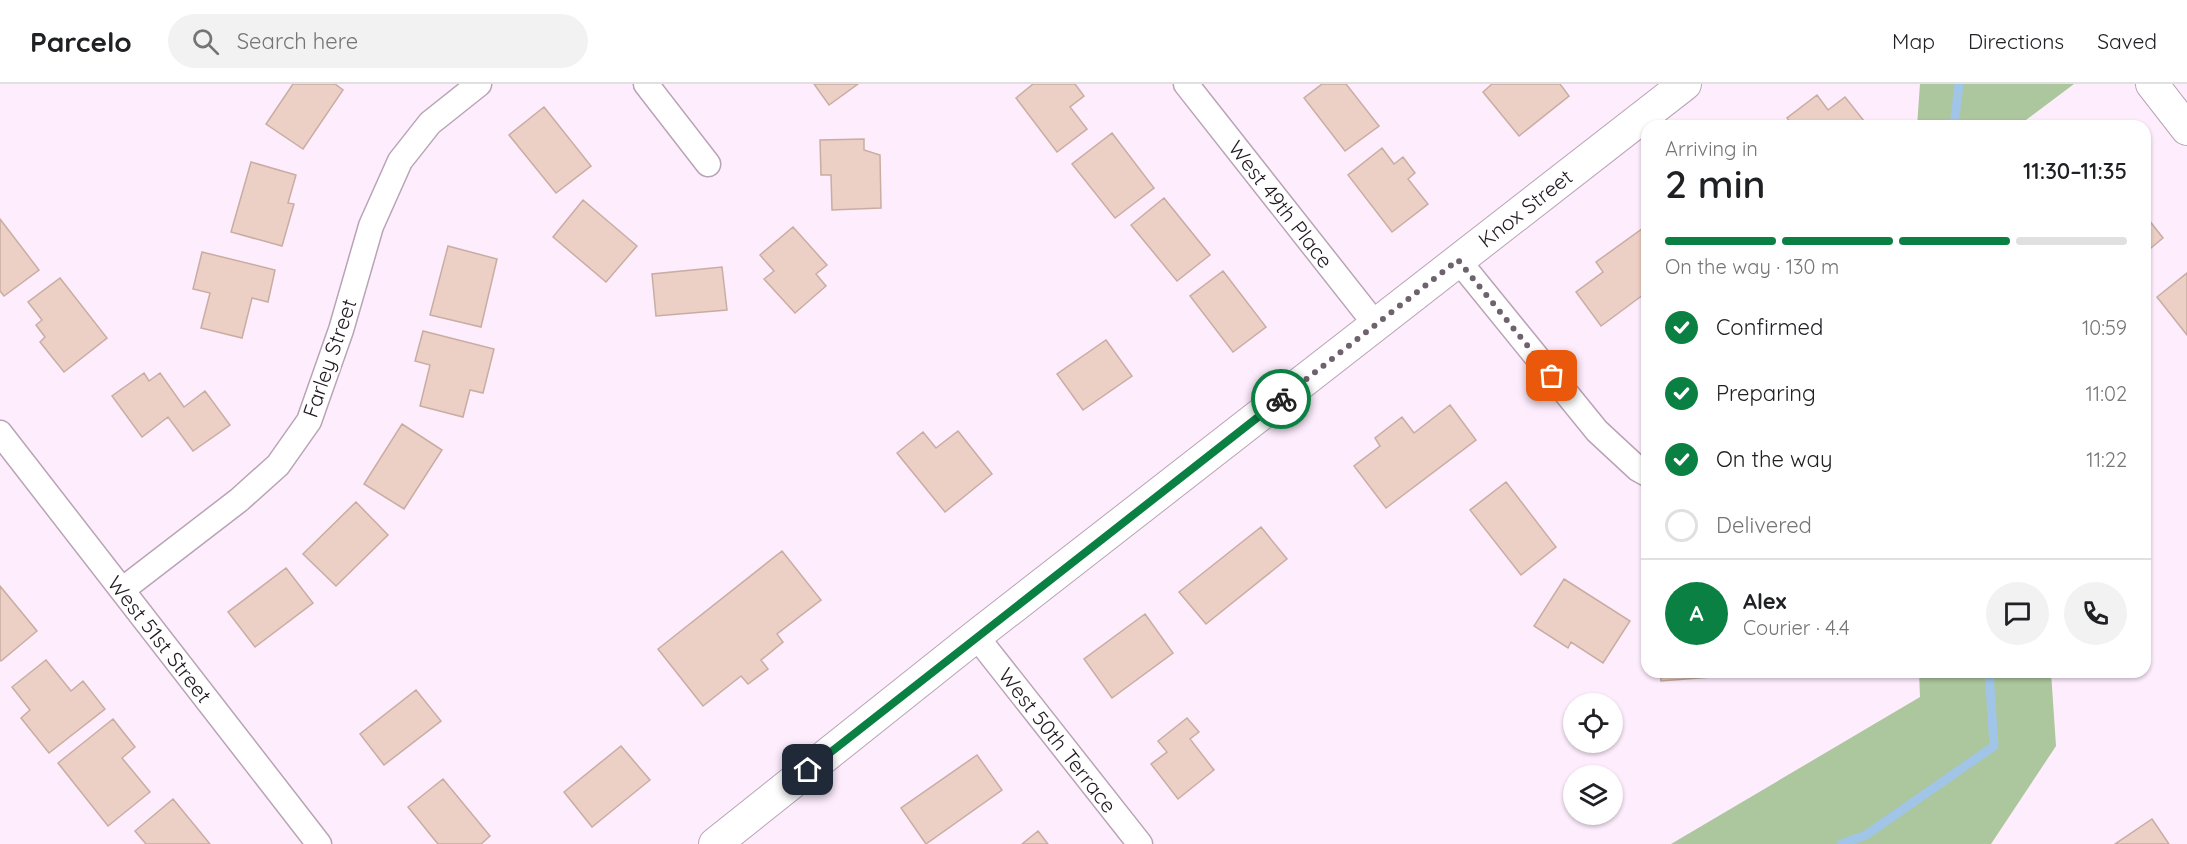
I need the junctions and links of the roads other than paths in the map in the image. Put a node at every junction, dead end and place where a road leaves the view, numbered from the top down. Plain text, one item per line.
1 (478, 84) edge
2 (646, 84) edge
3 (1186, 84) edge
4 (2152, 84) edge
5 (1677, 86) edge
6 (2187, 129) edge
7 (708, 164) dead end
8 (1458, 260) junction
9 (1376, 325) junction
10 (0, 434) edge
11 (1641, 471) edge
12 (122, 590) junction
13 (976, 636) junction
14 (319, 844) edge
15 (715, 844) edge
16 (1140, 844) edge

1 - 12 street, Farley Street
2 - 7 street
3 - 9 street, West 49th Place
4 - 6 street
5 - 8 street, Knox Street
8 - 9 street, Knox Street
8 - 11 street
9 - 13 street, Knox Street
10 - 12 street, West 51st Street
12 - 14 street, West 51st Street
13 - 15 street, Knox Street
13 - 16 street, West 50th Terrace

